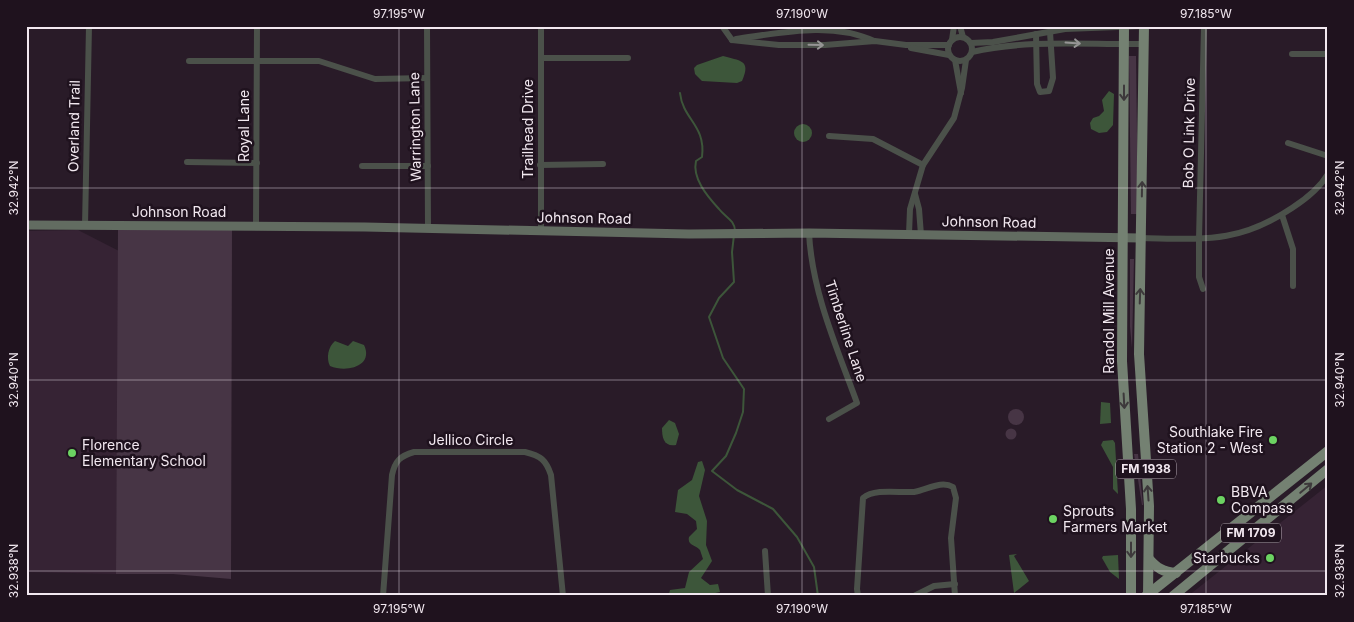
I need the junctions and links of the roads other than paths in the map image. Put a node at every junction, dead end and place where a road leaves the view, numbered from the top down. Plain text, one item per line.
1 (88, 26) edge
2 (257, 26) edge
3 (427, 26) edge
4 (541, 26) edge
5 (722, 26) edge
6 (954, 26) edge
7 (960, 26) edge
8 (1144, 26) edge
9 (1204, 26) edge
10 (1124, 27) edge
11 (779, 29) edge
12 (1050, 32) junction
13 (1036, 34) junction
14 (963, 37) junction
15 (732, 40) junction
16 (875, 41) junction
17 (950, 42) junction
18 (971, 43) junction
19 (1051, 43) junction
20 (779, 44) junction
21 (1036, 44) junction
22 (1124, 44) junction
23 (1144, 44) junction
24 (906, 45) junction
25 (972, 52) junction
26 (1292, 54) dead end
27 (1328, 54) edge
28 (541, 58) junction
29 (628, 58) dead end
30 (952, 58) junction
31 (256, 60) junction
32 (966, 60) junction
33 (189, 61) dead end
34 (427, 78) junction
35 (961, 93) junction
36 (829, 136) dead end
37 (1288, 143) dead end
38 (1328, 156) edge
39 (187, 162) dead end
40 (256, 163) junction
41 (603, 164) dead end
42 (923, 165) junction
43 (362, 166) dead end
44 (428, 166) junction
45 (540, 166) junction
46 (1328, 174) edge
47 (915, 194) junction
48 (1282, 215) junction
49 (26, 225) edge
50 (85, 226) junction
51 (256, 226) junction
52 (428, 228) junction
53 (541, 231) junction
54 (809, 233) junction
55 (909, 234) junction
56 (921, 234) junction
57 (1123, 238) junction
58 (1141, 238) junction
59 (1199, 239) junction
60 (1293, 286) dead end
61 (1203, 289) dead end
62 (829, 419) dead end
63 (1328, 451) edge
64 (1318, 458) junction
65 (1328, 468) edge
66 (766, 551) dead end
67 (1149, 559) junction
68 (1176, 572) junction
69 (955, 584) junction
70 (1147, 595) edge
71 (383, 596) edge
72 (563, 596) edge
73 (768, 596) edge
74 (858, 596) edge
75 (914, 596) edge
76 (956, 596) edge
77 (1131, 596) edge
78 (1173, 596) edge

1 - 50 street, Overland Trail
2 - 31 street, Royal Lane
3 - 34 street, Warrington Lane
4 - 28 street, Trailhead Drive
5 - 15 street
6 - 17 street
7 - 14 street
8 - 10 street
8 - 23 main road, FM 1938
9 - 59 street, Bob O Link Drive
10 - 12 street
10 - 22 main road, Randol Mill Avenue / FM 1938
11 - 15 street
11 - 16 street
11 - 20 street
12 - 13 street
12 - 19 street
13 - 18 street
13 - 21 street
14 - 17 street
14 - 18 street
15 - 20 street
20 -> 16 street
16 - 24 street
17 - 24 street
17 - 30 street
18 - 25 street
19 - 21 street
19 - 21 street
19 -> 22 street
21 - 25 street
22 - 23 street
22 -> 57 main road, Randol Mill Avenue / FM 1938
58 -> 23 main road, FM 1938
24 - 30 street
25 - 32 street
26 - 27 street
28 - 29 street
28 - 45 street, Trailhead Drive
30 - 32 street
30 - 35 street
31 - 33 street
31 - 34 street
31 - 40 street, Royal Lane
32 - 35 street
34 - 44 street, Warrington Lane
35 - 42 street
36 - 42 street
37 - 38 street
39 - 40 street
40 - 51 street, Royal Lane
41 - 45 street
42 - 47 street
43 - 44 street
44 - 52 street, Warrington Lane
45 - 53 street, Trailhead Drive
46 - 48 street
47 - 55 street
47 - 56 street
48 - 59 street
48 - 60 street
49 - 50 street, Johnson Road
50 - 51 street, Johnson Road
51 - 52 street, Johnson Road
52 - 53 street, Johnson Road
53 - 54 street, Johnson Road
54 - 55 street, Johnson Road
54 - 62 street, Timberline Lane
55 - 56 street, Johnson Road
56 - 57 street, Johnson Road
57 - 58 street, Johnson Road
57 -> 77 main road, Randol Mill Avenue / FM 1938
58 - 59 street
67 -> 58 main road, FM 1938
59 - 61 street, Bob O Link Drive
63 - 64 main road, FM 1709
64 - 65 main road
64 - 68 main road, FM 1709
78 -> 65 main road, FM 1709
66 - 73 street
67 - 68 main road
67 - 70 main road, FM 1938
68 - 70 main road, FM 1709
69 - 74 street
69 - 75 street
69 - 76 street
71 - 72 street, Jellico Circle

